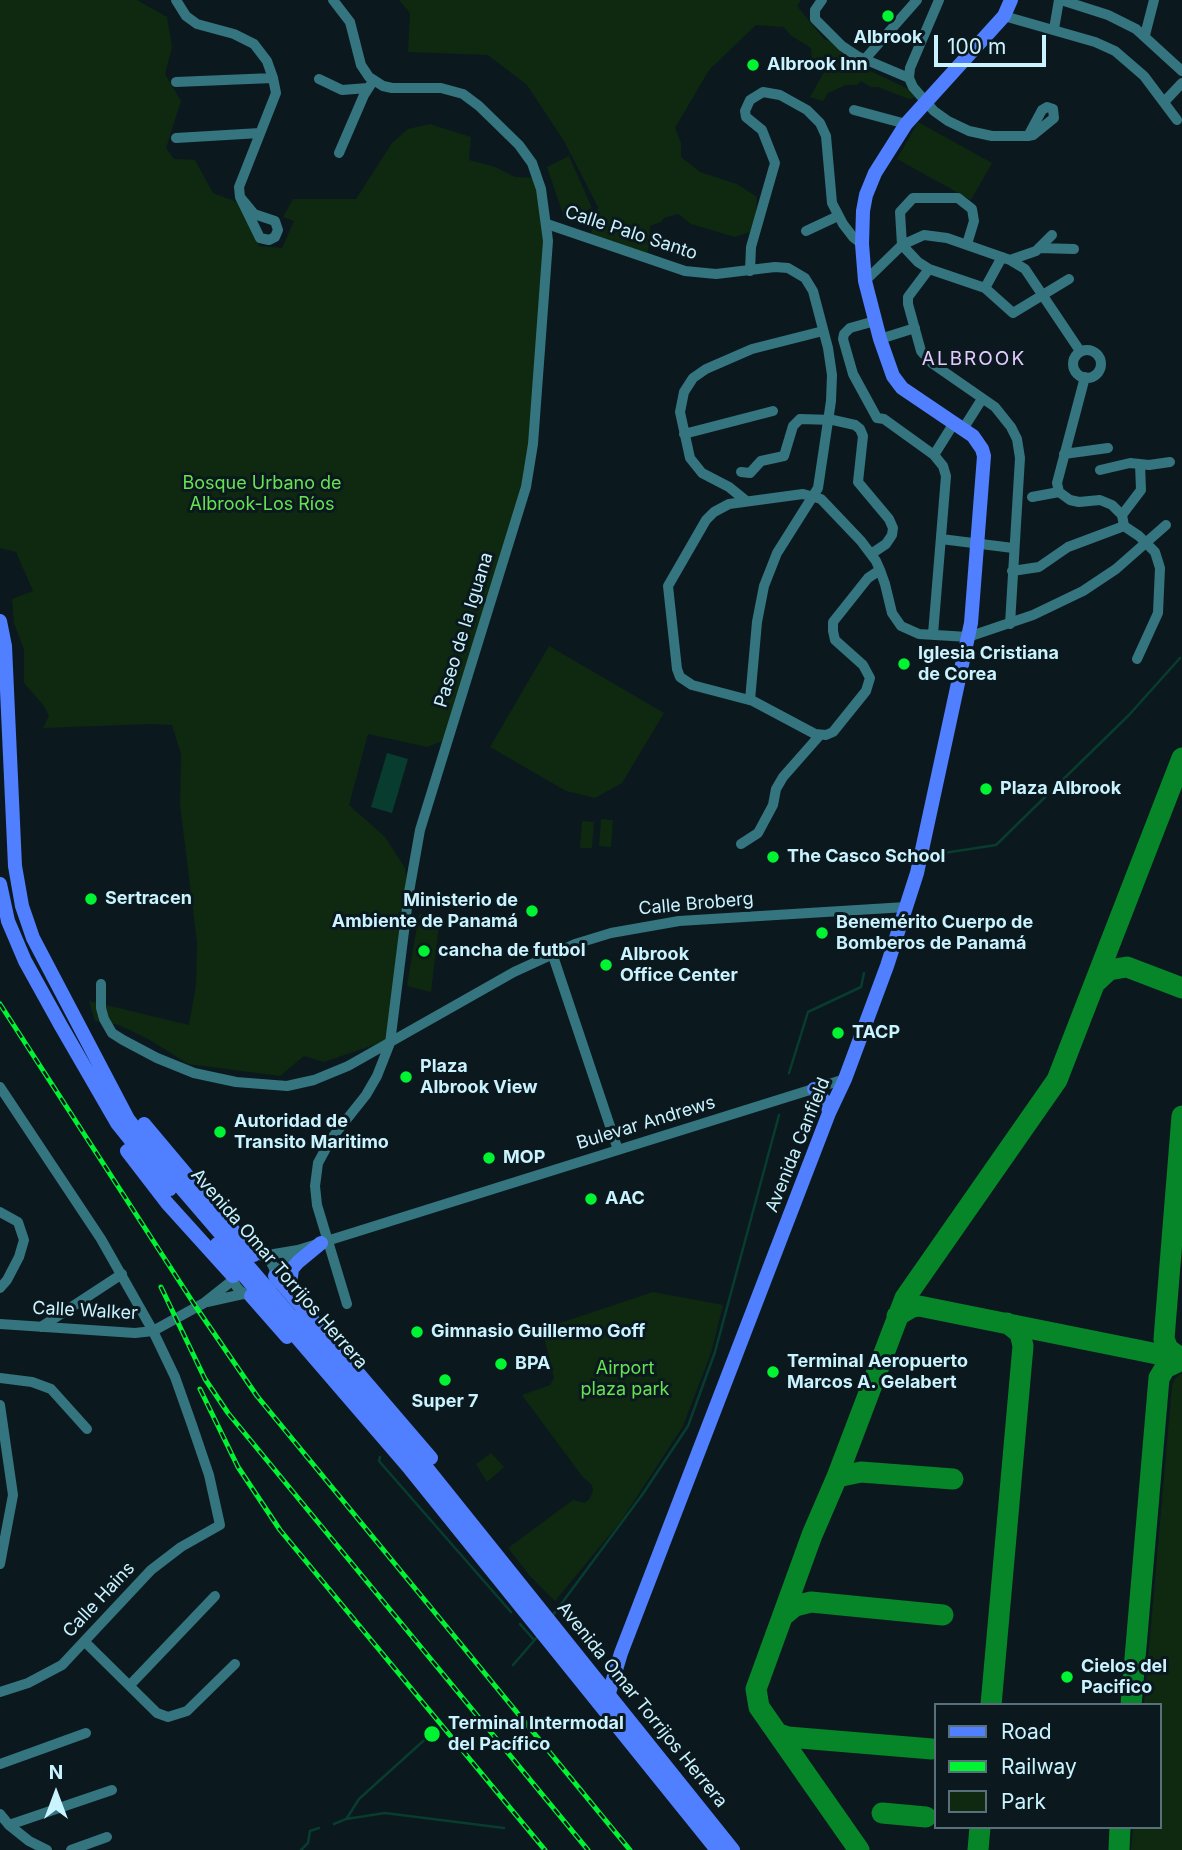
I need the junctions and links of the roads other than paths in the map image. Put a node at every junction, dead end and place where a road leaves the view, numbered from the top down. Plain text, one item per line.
1 (176, 0) edge
2 (333, 0) edge
3 (822, 0) edge
4 (917, 0) edge
5 (939, 0) edge
6 (1012, 0) edge
7 (1060, 0) edge
8 (1154, 0) edge
9 (1004, 16) junction
10 (1054, 29) junction
11 (1145, 35) junction
12 (865, 59) junction
13 (1182, 71) edge
14 (273, 78) junction
15 (909, 78) junction
16 (319, 79) dead end
17 (176, 82) dead end
18 (1182, 83) edge
19 (370, 84) junction
20 (925, 101) junction
21 (1165, 101) junction
22 (854, 110) dead end
23 (1177, 120) dead end
24 (906, 124) junction
25 (260, 133) junction
26 (1028, 136) dead end
27 (176, 138) dead end
28 (340, 153) dead end
29 (240, 197) dead end
30 (838, 216) junction
31 (547, 224) junction
32 (806, 231) dead end
33 (1052, 235) dead end
34 (862, 243) junction
35 (967, 244) junction
36 (902, 246) junction
37 (1039, 248) junction
38 (1074, 249) dead end
39 (1006, 258) junction
40 (929, 269) junction
41 (750, 271) junction
42 (1031, 276) junction
43 (1069, 279) dead end
44 (865, 281) junction
45 (985, 288) junction
46 (1044, 296) junction
47 (875, 321) junction
48 (915, 328) junction
49 (823, 331) junction
50 (880, 339) junction
51 (1080, 351) junction
52 (1085, 377) junction
53 (982, 399) junction
54 (773, 411) dead end
55 (877, 418) junction
56 (828, 420) junction
57 (958, 426) junction
58 (860, 429) junction
59 (684, 434) junction
60 (1108, 448) dead end
61 (1064, 454) junction
62 (934, 455) junction
63 (1170, 462) dead end
64 (1140, 464) junction
65 (1100, 470) dead end
66 (741, 472) dead end
67 (1059, 492) junction
68 (815, 496) junction
69 (1032, 497) dead end
70 (744, 500) junction
71 (1123, 520) junction
72 (1166, 525) dead end
73 (941, 539) junction
74 (1147, 542) junction
75 (978, 544) junction
76 (1013, 548) junction
77 (871, 554) junction
78 (880, 570) junction
79 (1012, 571) junction
80 (0, 621) edge
81 (1010, 624) junction
82 (933, 634) junction
83 (968, 637) junction
84 (1137, 659) dead end
85 (750, 700) junction
86 (820, 735) junction
87 (741, 844) dead end
88 (0, 884) edge
89 (906, 908) junction
90 (552, 953) junction
91 (101, 984) dead end
92 (390, 1043) junction
93 (845, 1079) junction
94 (0, 1087) edge
95 (814, 1089) junction
96 (829, 1113) junction
97 (618, 1150) junction
98 (0, 1212) edge
99 (220, 1239) junction
100 (325, 1242) junction
101 (298, 1250) junction
102 (258, 1255) junction
103 (122, 1274) junction
104 (274, 1275) junction
105 (233, 1278) junction
106 (0, 1288) edge
107 (247, 1295) junction
108 (204, 1303) junction
109 (347, 1304) dead end
110 (291, 1315) junction
111 (0, 1324) edge
112 (41, 1327) junction
113 (153, 1331) junction
114 (0, 1336) edge
115 (0, 1378) edge
116 (0, 1405) edge
117 (87, 1429) dead end
118 (0, 1564) edge
119 (215, 1595) dead end
120 (533, 1610) junction
121 (85, 1642) junction
122 (563, 1646) junction
123 (621, 1653) junction
124 (584, 1663) junction
125 (234, 1664) dead end
126 (130, 1685) junction
127 (0, 1692) edge
128 (608, 1693) junction
129 (86, 1733) dead end
130 (0, 1764) edge
131 (111, 1790) dead end
132 (0, 1814) edge
133 (9, 1825) junction
134 (107, 1837) dead end
135 (47, 1850) edge
136 (71, 1850) edge
137 (717, 1850) edge
138 (733, 1850) edge

1 - 14 street
2 - 19 street
3 - 12 street
4 - 12 street
5 - 15 street
6 - 9 main road, Avenida Canfield
7 - 10 street
7 - 11 street
8 - 11 street
9 - 10 street
9 - 20 main road, Avenida Canfield
10 - 21 street
11 - 13 street
12 - 15 street
14 - 17 street
14 - 25 street
15 - 20 street
16 - 19 street, Paseo de la Iguana
18 - 21 street
19 - 28 street
19 - 31 street, Paseo de la Iguana
20 - 24 main road, Avenida Canfield
20 - 26 street
21 - 23 street
22 - 24 street
24 - 34 main road, Avenida Canfield
25 - 27 street
25 - 29 street
30 - 32 street
30 - 34 street
30 - 41 street
31 - 41 street, Calle Palo Santo
31 - 92 street, Paseo de la Iguana
33 - 37 street
34 - 44 main road, Avenida Canfield
35 - 36 street
35 - 36 street
35 - 39 street
36 - 40 street
36 - 44 street
37 - 38 street
37 - 39 street
37 - 42 street
39 - 42 street
39 - 45 street
40 - 45 street
40 - 48 street
41 - 49 street, Calle Palo Santo
42 - 46 street
43 - 46 street
44 - 47 main road, Avenida Canfield
45 - 46 street
46 - 51 street
47 - 50 main road, Avenida Canfield
47 - 55 street
48 - 50 street
48 - 53 street
49 - 56 street, Calle Palo Santo
49 - 59 street
50 - 57 main road, Avenida Canfield
51 - 52 street
51 - 52 street
52 - 61 street
53 - 57 street
53 - 76 street
54 - 59 street
55 - 58 street
55 - 62 street
56 - 58 street
56 - 66 street
56 - 68 street, Calle Palo Santo
57 - 62 street
57 - 75 main road, Avenida Canfield
58 - 77 street
59 - 70 street
60 - 61 street
61 - 67 street
62 - 73 street
63 - 64 street
64 - 65 street
64 - 71 street
67 - 69 street
67 - 71 street
68 - 70 street
68 - 77 street
68 - 85 street, Calle Palo Santo
70 - 85 street
71 - 74 street
71 - 79 street
72 - 74 street
73 - 75 street
73 - 82 street
74 - 81 street
74 - 84 street
75 - 76 street
75 - 83 main road, Avenida Canfield
76 - 79 street
77 - 78 street
78 - 82 street
78 - 86 street
79 - 81 street
80 - 99 main road, Avenida Omar Torrijos Herrera
81 - 83 street
82 - 83 street
83 - 89 main road, Avenida Canfield
85 - 86 street
86 - 87 street
88 - 99 main road, Avenida Omar Torrijos Herrera
89 - 90 street, Calle Broberg
89 - 93 main road, Avenida Canfield
90 - 92 street, Calle Broberg
90 - 97 street
91 - 92 street, Calle Broberg
92 - 100 street, Paseo de la Iguana
93 - 95 street, Bulevar Andrews
93 - 96 main road, Avenida Canfield
94 - 103 street
95 - 96 main road
95 - 97 street, Bulevar Andrews
96 - 123 main road, Avenida Canfield
97 - 100 street, Bulevar Andrews
98 - 106 street
99 - 102 main road
99 - 105 main road
99 - 110 main road, Avenida Omar Torrijos Herrera, bridge
100 - 101 street, Bulevar Andrews
100 - 109 street, Paseo de la Iguana
100 - 110 main road
101 - 102 street, Bulevar Andrews
101 - 104 street, Bulevar Andrews
102 - 104 street
102 - 105 street
103 - 112 street
103 - 113 street
104 - 107 street
104 - 110 main road
105 - 107 street
105 - 108 street, Calle Walker
107 - 108 street, Calle Walker
107 - 110 main road
108 - 113 street, Calle Walker
110 - 120 main road, Avenida Omar Torrijos Herrera
110 - 120 main road, Avenida Omar Torrijos Herrera
111 - 112 street, Calle Walker
111 - 114 street
112 - 113 street, Calle Walker
113 - 121 street, Calle Hains
115 - 117 street
116 - 118 street
119 - 126 street
120 - 122 main road, Avenida Omar Torrijos Herrera
121 - 126 street
121 - 127 street, Calle Hains
122 - 124 main road, Avenida Omar Torrijos Herrera
122 - 137 main road, Avenida Omar Torrijos Herrera
123 - 124 main road
123 - 128 main road, Avenida Canfield
124 - 128 main road, Avenida Omar Torrijos Herrera
125 - 126 street
128 - 138 main road, Avenida Omar Torrijos Herrera
129 - 130 street
131 - 133 street
132 - 133 street
133 - 135 street
134 - 136 street

